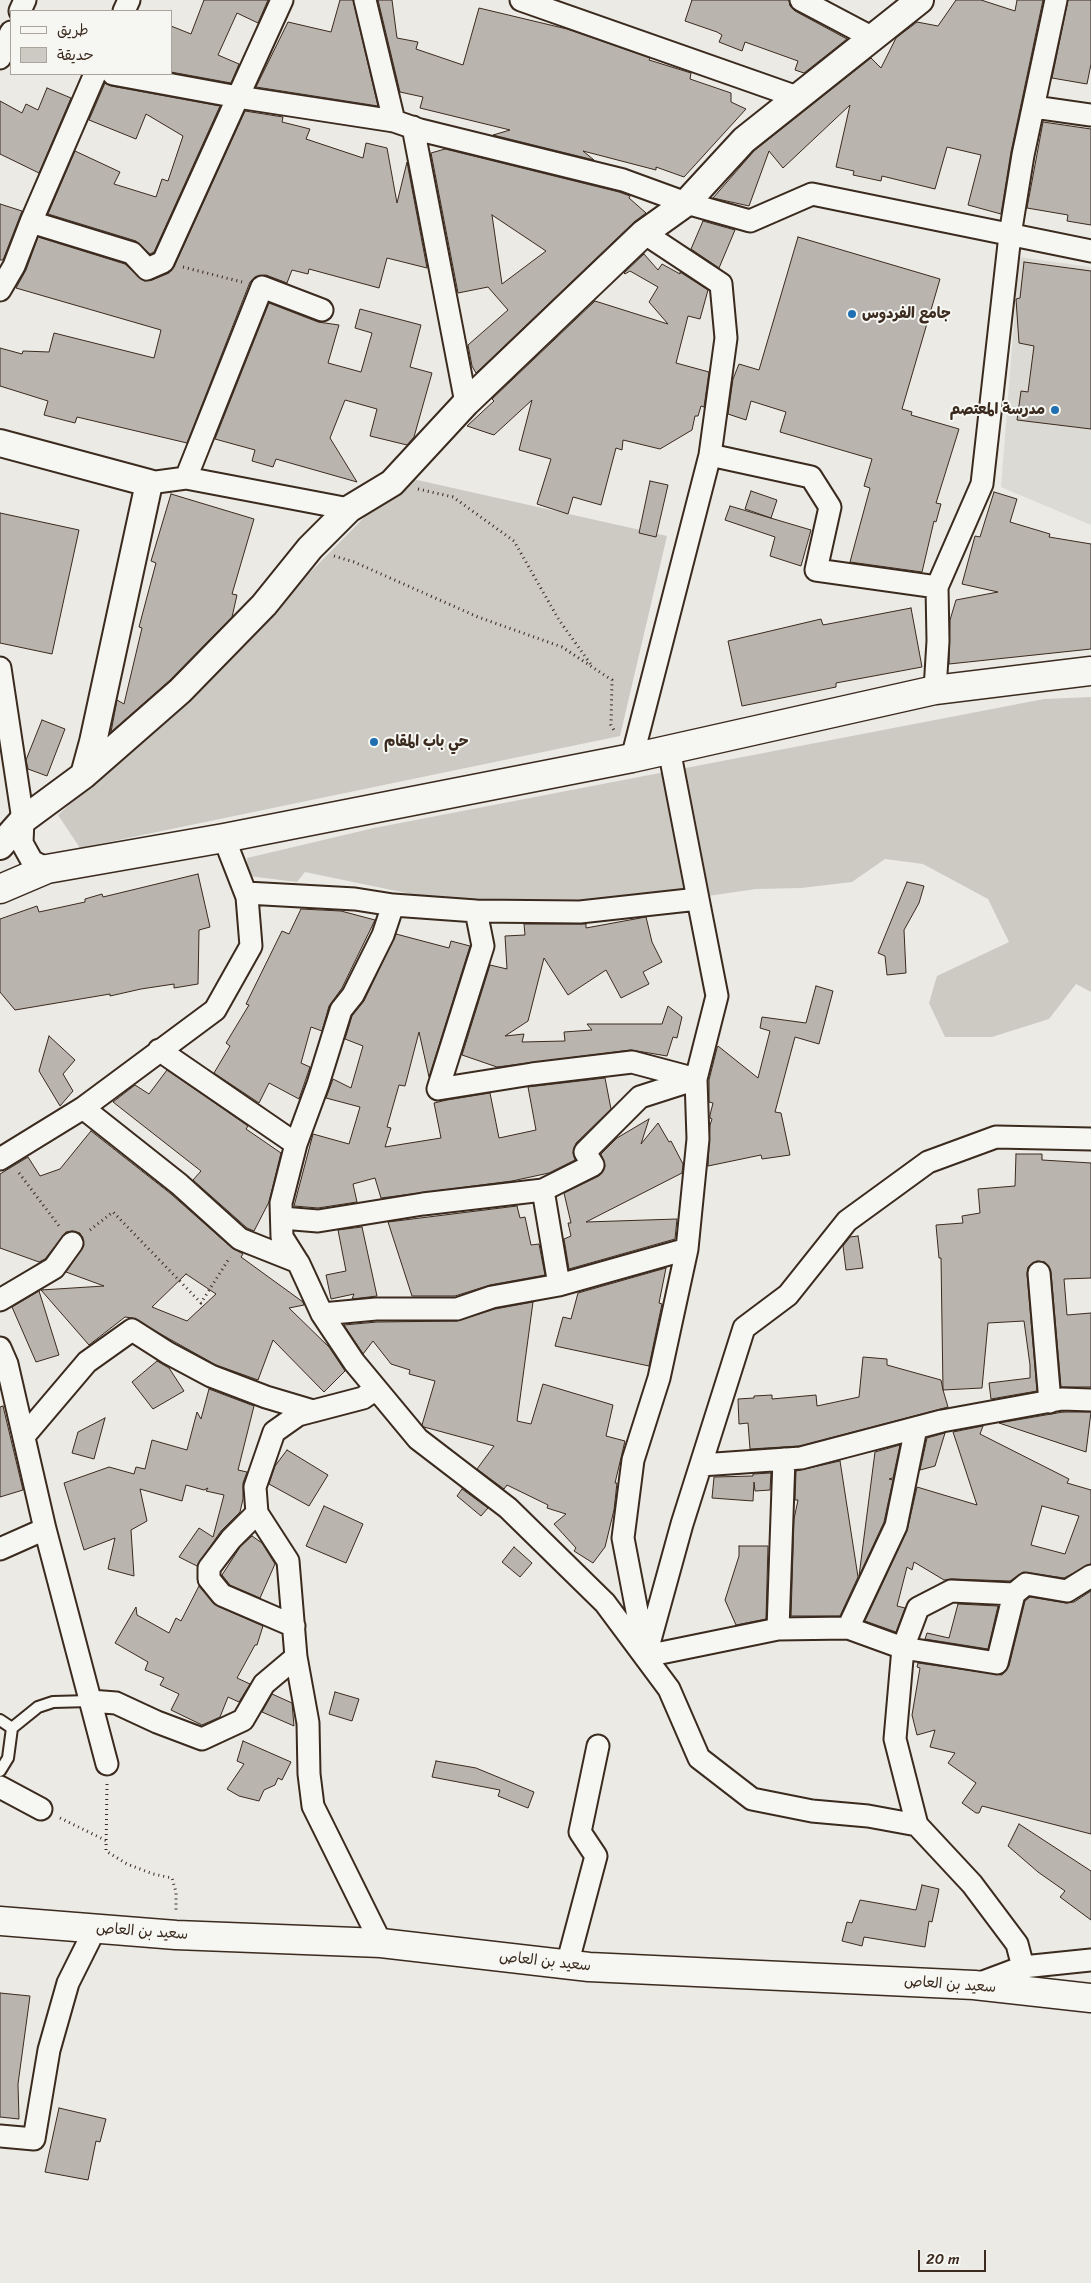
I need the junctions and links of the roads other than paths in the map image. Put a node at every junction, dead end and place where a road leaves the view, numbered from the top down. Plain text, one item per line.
1 (282, 0) edge
2 (365, 0) edge
3 (521, 0) edge
4 (802, 0) edge
5 (920, 0) edge
6 (1056, 0) edge
7 (10, 35) edge
8 (874, 38) junction
9 (3, 55) edge
10 (95, 75) edge
11 (118, 75) edge
12 (238, 97) junction
13 (797, 97) junction
14 (1034, 107) junction
15 (1091, 115) edge
16 (404, 124) junction
17 (686, 203) junction
18 (31, 222) junction
19 (644, 233) junction
20 (1010, 235) junction
21 (1091, 251) edge
22 (0, 290) edge
23 (322, 310) dead end
24 (466, 403) junction
25 (0, 443) edge
26 (710, 455) junction
27 (186, 478) junction
28 (148, 483) junction
29 (349, 509) junction
30 (937, 587) junction
31 (0, 668) edge
32 (1091, 671) edge
33 (935, 690) junction
34 (669, 749) junction
35 (632, 758) junction
36 (84, 775) junction
37 (23, 820) junction
38 (224, 838) junction
39 (0, 846) edge
40 (47, 869) junction
41 (0, 889) edge
42 (246, 893) junction
43 (698, 899) junction
44 (393, 906) junction
45 (476, 912) junction
46 (159, 1050) junction
47 (696, 1079) junction
48 (82, 1108) junction
49 (1091, 1139) edge
50 (296, 1144) junction
51 (3, 1157) edge
52 (544, 1190) junction
53 (282, 1218) junction
54 (72, 1243) road end
55 (687, 1249) junction
56 (298, 1262) junction
57 (1039, 1273) dead end
58 (559, 1285) junction
59 (0, 1300) edge
60 (322, 1314) junction
61 (2, 1359) edge
62 (376, 1388) junction
63 (1091, 1400) edge
64 (1050, 1402) junction
65 (313, 1411) junction
66 (916, 1428) junction
67 (25, 1435) junction
68 (784, 1459) junction
69 (701, 1465) junction
70 (256, 1512) junction
71 (45, 1529) junction
72 (0, 1549) edge
73 (1091, 1576) edge
74 (1014, 1594) junction
75 (294, 1626) junction
76 (848, 1628) junction
77 (778, 1629) junction
78 (903, 1648) junction
79 (646, 1656) junction
80 (296, 1657) junction
81 (90, 1701) junction
82 (0, 1720) edge
83 (12, 1728) junction
84 (598, 1746) dead end
85 (106, 1764) road end
86 (0, 1771) edge
87 (0, 1787) edge
88 (41, 1809) road end
89 (917, 1826) junction
90 (0, 1921) edge
91 (95, 1929) junction
92 (380, 1943) junction
93 (1091, 1960) edge
94 (567, 1965) junction
95 (1023, 1967) junction
96 (974, 1985) junction
97 (1091, 1998) edge
98 (0, 2136) edge

1 - 12 street
2 - 16 street
3 - 13 street
4 - 8 street
5 - 8 street
6 - 14 street
7 - 9 street
8 - 13 street
10 - 18 street
11 - 12 street
12 - 16 street
12 - 18 street
13 - 17 street
14 - 15 street
14 - 20 street
16 - 17 street
16 - 24 street
17 - 19 street
17 - 20 street
18 - 22 street
19 - 24 street
19 - 26 street
20 - 21 street
20 - 30 street
23 - 27 street
24 - 29 street
25 - 28 street
26 - 30 street
26 - 35 street
27 - 28 street
27 - 29 street
28 - 36 street
29 - 36 street
30 - 33 street
31 - 37 street
32 - 33 main road
33 - 34 main road
34 - 35 main road
34 - 43 street
35 - 38 main road
36 - 37 street
37 - 39 street
37 - 40 street
38 - 40 main road
38 - 42 street
40 - 41 main road
42 - 44 street
42 - 46 street
43 - 45 street
43 - 47 street
44 - 45 street
44 - 50 street
45 - 47 street
46 - 48 street
46 - 50 street
47 - 52 street
47 - 55 street
48 - 51 street
48 - 56 street
49 - 69 street
50 - 53 street
52 - 53 street
52 - 58 street
53 - 56 street
54 - 59 street
55 - 58 street
55 - 79 street
56 - 60 street
57 - 64 street
58 - 60 street
60 - 62 street
61 - 67 street
62 - 65 street
62 - 79 street
63 - 64 street
64 - 66 street
65 - 67 street
65 - 70 street
66 - 68 street
66 - 76 street
67 - 71 street
68 - 69 street
68 - 77 street
69 - 79 street
70 - 75 street
70 - 75 street
71 - 72 street
71 - 81 street
73 - 74 street
74 - 78 street
74 - 78 street
75 - 80 street
76 - 77 street
76 - 78 street
77 - 79 street
78 - 89 street
79 - 89 street
80 - 81 street
80 - 92 street
81 - 83 lane
81 - 85 street
82 - 83 lane
83 - 86 lane
84 - 94 street
87 - 88 street
89 - 95 street
90 - 91 main road, سعيد بن العاص
91 - 92 main road, سعيد بن العاص
91 - 98 street
92 - 94 main road, سعيد بن العاص
93 - 95 street
94 - 96 main road, سعيد بن العاص
95 - 96 street
96 - 97 main road, سعيد بن العاص

